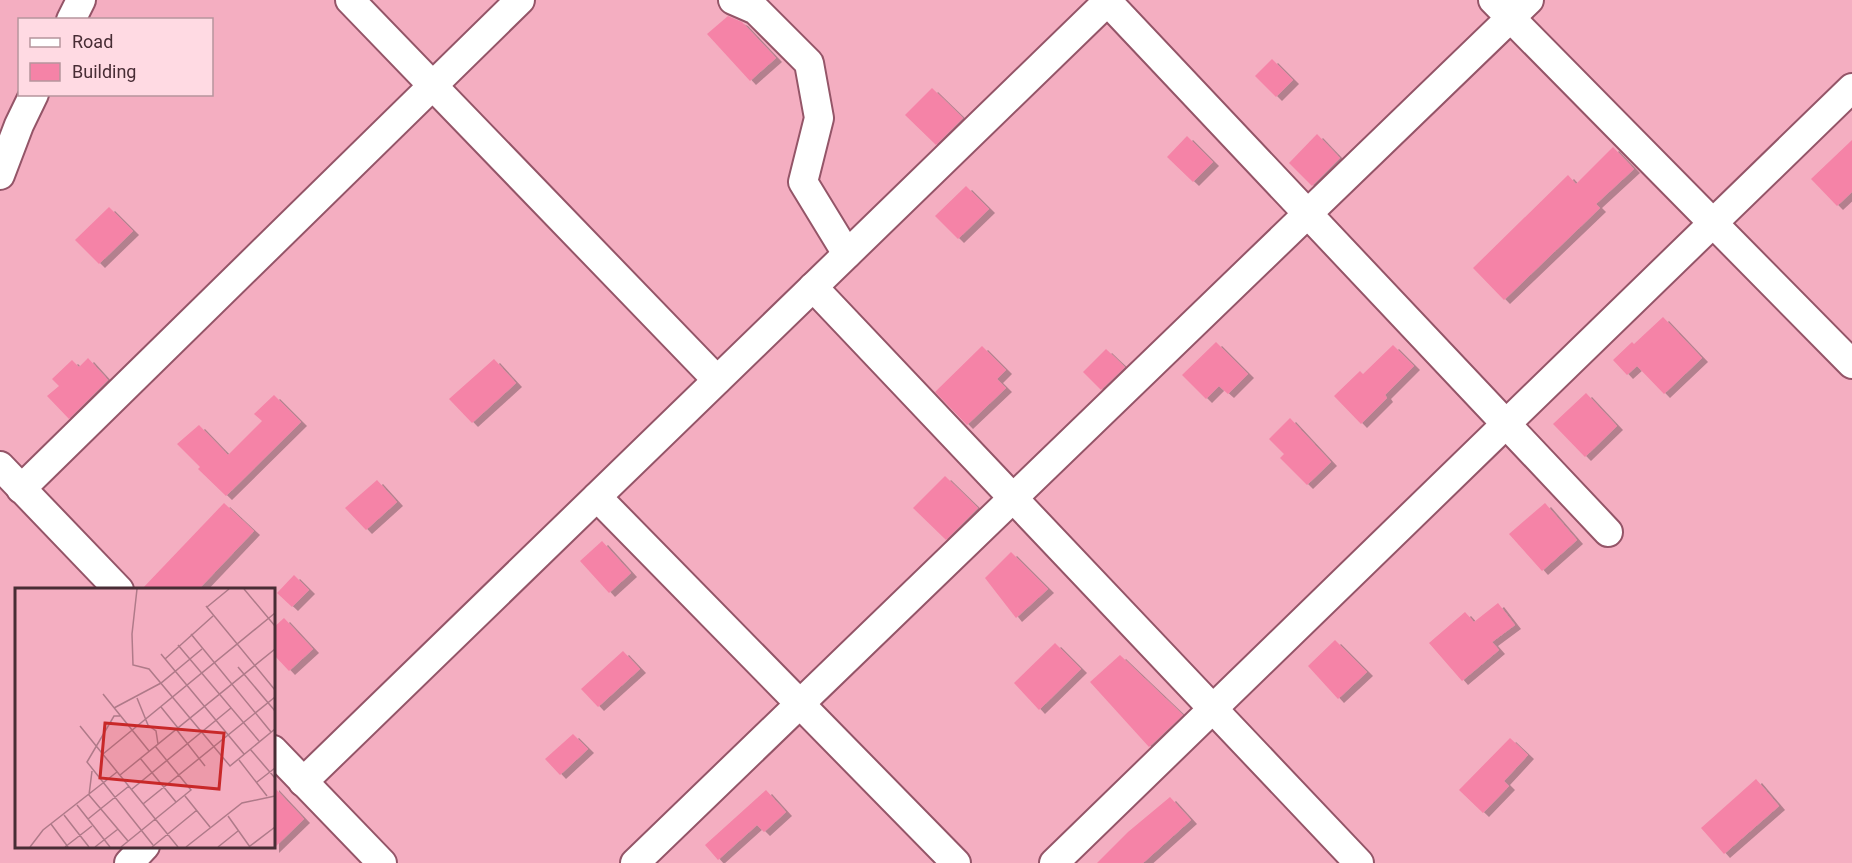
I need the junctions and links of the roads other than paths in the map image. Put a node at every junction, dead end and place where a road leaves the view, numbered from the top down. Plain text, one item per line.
1 (81, 0) edge
2 (350, 0) edge
3 (520, 0) edge
4 (733, 0) edge
5 (1108, 1) edge
6 (1511, 6) edge
7 (72, 18) edge
8 (433, 86) junction
9 (1852, 88) edge
10 (33, 96) edge
11 (0, 175) edge
12 (1307, 213) junction
13 (1713, 223) junction
14 (847, 254) junction
15 (813, 287) junction
16 (1852, 364) edge
17 (717, 380) junction
18 (1506, 424) junction
19 (0, 466) edge
20 (21, 489) junction
21 (597, 497) junction
22 (1012, 498) junction
23 (1608, 532) dead end
24 (117, 588) edge
25 (800, 704) junction
26 (1213, 709) junction
27 (274, 751) edge
28 (303, 782) junction
29 (143, 848) edge
30 (129, 863) edge
31 (382, 863) edge
32 (635, 863) edge
33 (956, 863) edge
34 (1054, 863) edge
35 (1359, 863) edge

1 - 7 street
2 - 8 street
3 - 8 street
4 - 14 street
5 - 12 street
5 - 14 street
6 - 12 street
6 - 13 street
8 - 17 street
8 - 20 street
9 - 13 street
10 - 11 street
12 - 18 street
12 - 22 street
13 - 16 street
13 - 18 street
14 - 15 street
15 - 17 street
15 - 22 street
17 - 21 street
18 - 23 street
18 - 26 street
19 - 20 street
20 - 24 street
21 - 25 street
21 - 28 street
22 - 25 street
22 - 26 street
25 - 32 street
25 - 33 street
26 - 34 street
26 - 35 street
27 - 28 street
28 - 31 street
29 - 30 street

